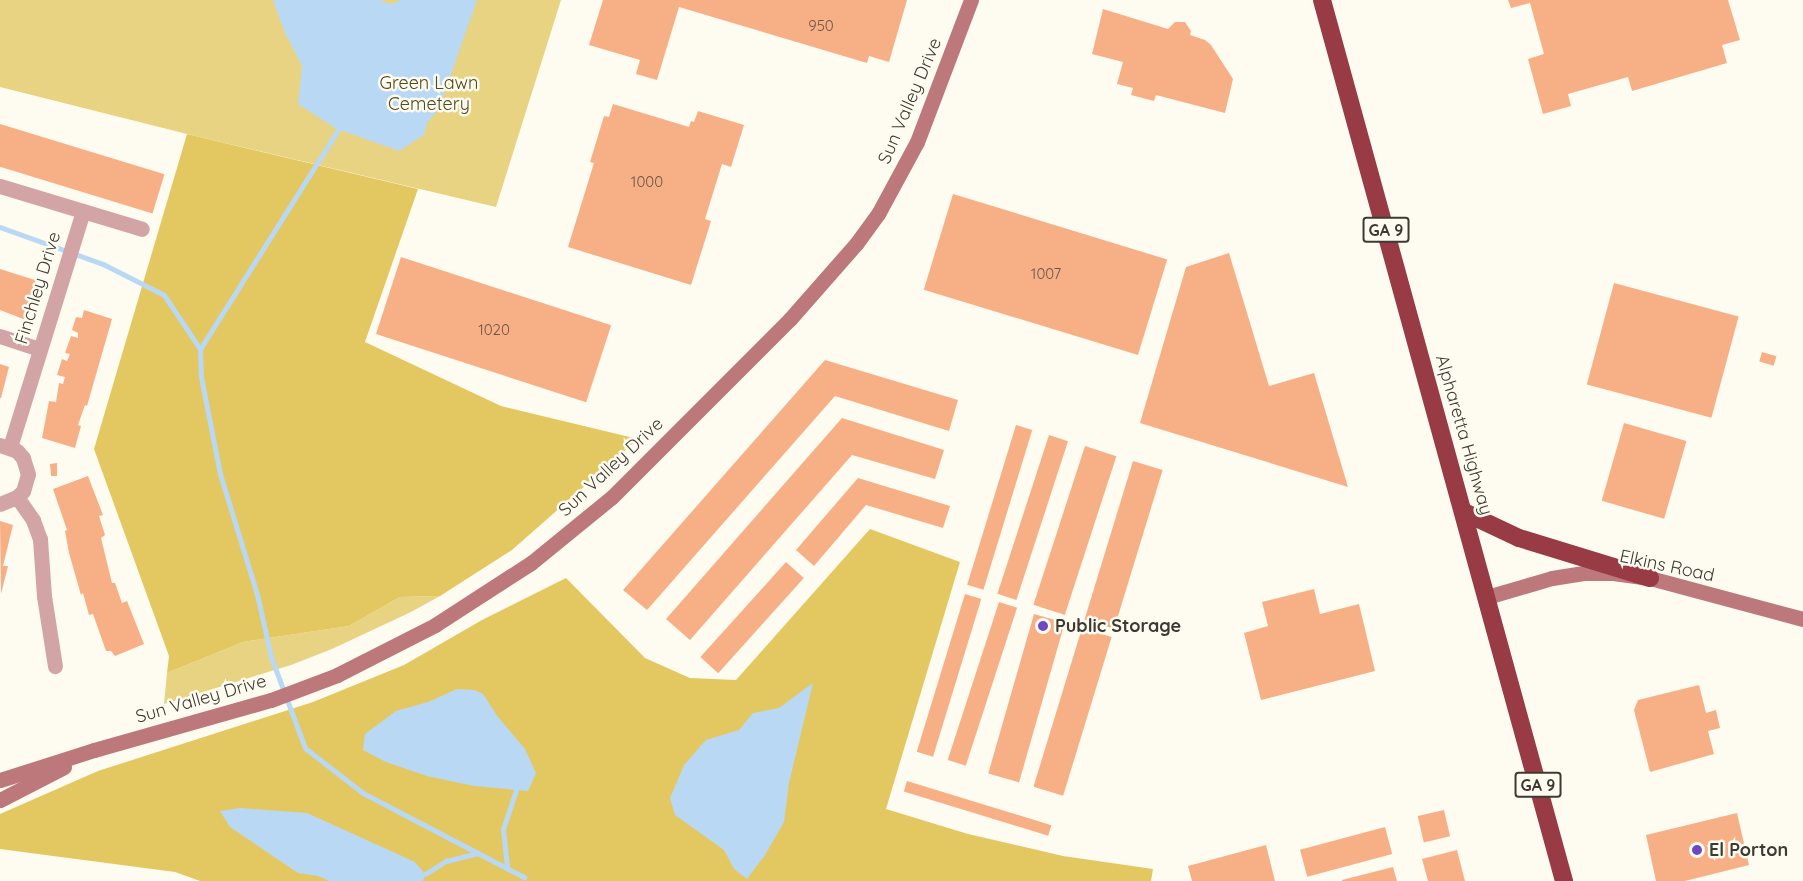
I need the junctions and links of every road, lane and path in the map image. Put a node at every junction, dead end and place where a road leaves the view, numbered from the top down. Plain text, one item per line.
1 (971, 0) edge
2 (1322, 0) edge
3 (0, 186) edge
4 (82, 211) junction
5 (142, 228) dead end
6 (0, 336) edge
7 (39, 349) junction
8 (5, 446) edge
9 (17, 498) junction
10 (0, 504) edge
11 (1464, 512) junction
12 (1650, 578) junction
13 (1487, 597) junction
14 (1803, 619) edge
15 (55, 666) dead end
16 (94, 750) junction
17 (0, 780) edge
18 (0, 800) edge
19 (1564, 881) edge

1 - 16 street, Sun Valley Drive
2 - 11 highway, Alpharetta Highway / GA 9
3 - 4 street
4 - 5 street
4 - 7 street, Finchley Drive
6 - 7 street
7 - 8 street, Finchley Drive
8 - 9 street, Finchley Drive
9 - 10 street
9 - 15 street
11 - 12 highway
11 - 13 highway, Alpharetta Highway / GA 9
12 - 13 street, Elkins Road
12 - 14 street, Elkins Road
13 - 19 highway, Alpharetta Highway / GA 9
16 - 17 street, Sun Valley Drive
16 - 18 street, Sun Valley Drive

